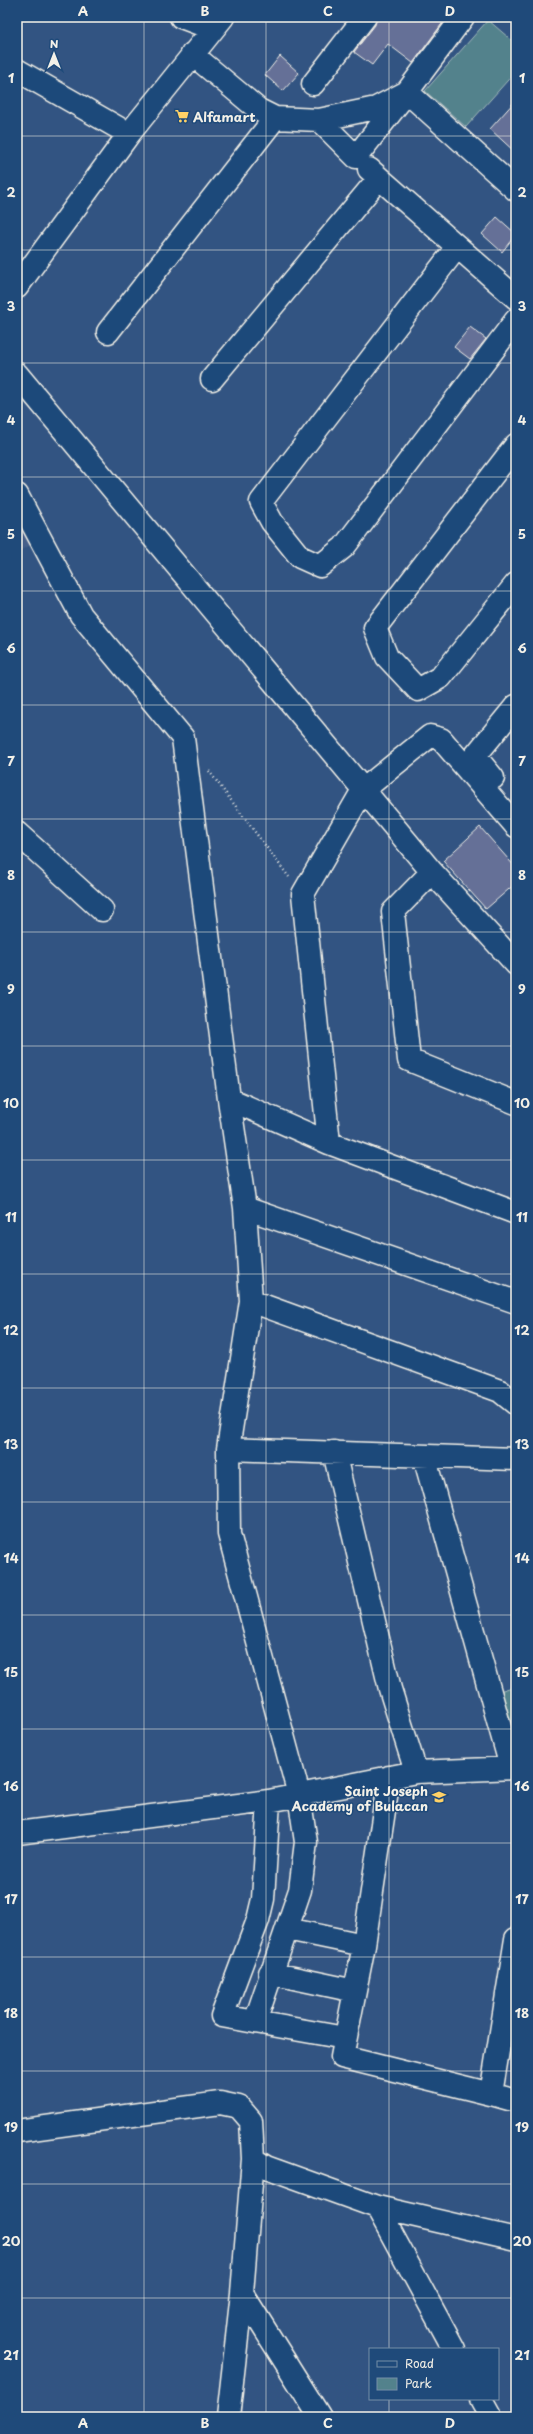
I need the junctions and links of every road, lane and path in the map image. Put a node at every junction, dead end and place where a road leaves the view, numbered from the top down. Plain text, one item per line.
1 (181, 17) edge
2 (365, 17) edge
3 (463, 17) edge
4 (218, 23) edge
5 (192, 54) junction
6 (17, 70) edge
7 (313, 84) dead end
8 (407, 92) junction
9 (276, 118) junction
10 (319, 120) junction
11 (128, 134) junction
12 (356, 157) junction
13 (379, 178) junction
14 (516, 190) edge
15 (457, 247) junction
16 (17, 287) edge
17 (516, 298) edge
18 (516, 320) edge
19 (108, 332) dead end
20 (17, 374) edge
21 (212, 379) dead end
22 (516, 445) edge
23 (17, 495) edge
24 (516, 584) edge
25 (516, 706) edge
26 (207, 769) dead end
27 (363, 790) junction
28 (516, 806) edge
29 (516, 826) edge
30 (17, 833) edge
31 (432, 872) junction
32 (303, 894) junction
33 (102, 910) dead end
34 (516, 964) edge
35 (228, 1099) junction
36 (516, 1103) edge
37 (330, 1143) junction
38 (245, 1208) junction
39 (516, 1213) edge
40 (251, 1301) junction
41 (516, 1302) edge
42 (516, 1404) edge
43 (228, 1449) junction
44 (334, 1452) junction
45 (424, 1456) junction
46 (516, 1459) edge
47 (513, 1767) edge
48 (416, 1772) junction
49 (389, 1777) junction
50 (299, 1795) junction
51 (269, 1800) junction
52 (17, 1833) edge
53 (287, 1929) junction
54 (516, 1939) edge
55 (364, 1945) junction
56 (270, 1973) junction
57 (355, 1991) junction
58 (255, 2022) junction
59 (345, 2038) junction
60 (491, 2094) junction
61 (516, 2101) edge
62 (17, 2131) edge
63 (253, 2159) junction
64 (377, 2207) junction
65 (516, 2239) edge
66 (242, 2293) junction
67 (453, 2348) edge
68 (482, 2400) edge
69 (228, 2417) edge
70 (320, 2417) edge
71 (491, 2417) edge

1 - 4 street
2 - 7 street
3 - 8 street
4 - 5 street
5 - 9 street
5 - 11 street
6 - 11 street
8 - 10 street
8 - 12 street
8 - 14 street
9 - 10 street
9 - 19 street
10 - 12 street
11 - 16 street
12 - 13 street
13 - 15 street
13 - 21 street
15 - 17 street
15 - 18 street
20 - 27 street
22 - 24 street
23 - 35 street
25 - 28 street
26 - 32 path
27 - 29 street
27 - 31 street
27 - 32 street
30 - 33 street
31 - 34 street
31 - 36 street
32 - 37 street
35 - 37 street
35 - 38 street
37 - 39 street
38 - 40 street
38 - 41 street
40 - 42 street
40 - 43 street
43 - 44 street
43 - 50 street
44 - 45 street
44 - 48 street
45 - 46 street
45 - 47 street
47 - 48 street
48 - 49 street
49 - 50 street
49 - 55 street
50 - 51 street
50 - 53 street
51 - 52 street
51 - 58 street
53 - 55 street
53 - 56 street
54 - 60 street
55 - 57 street
56 - 57 street
56 - 58 street
57 - 59 street
58 - 59 street
59 - 60 street
60 - 61 street
62 - 63 street
63 - 64 street
63 - 66 street
64 - 65 street
64 - 67 street
66 - 69 street
66 - 70 street
68 - 71 street

